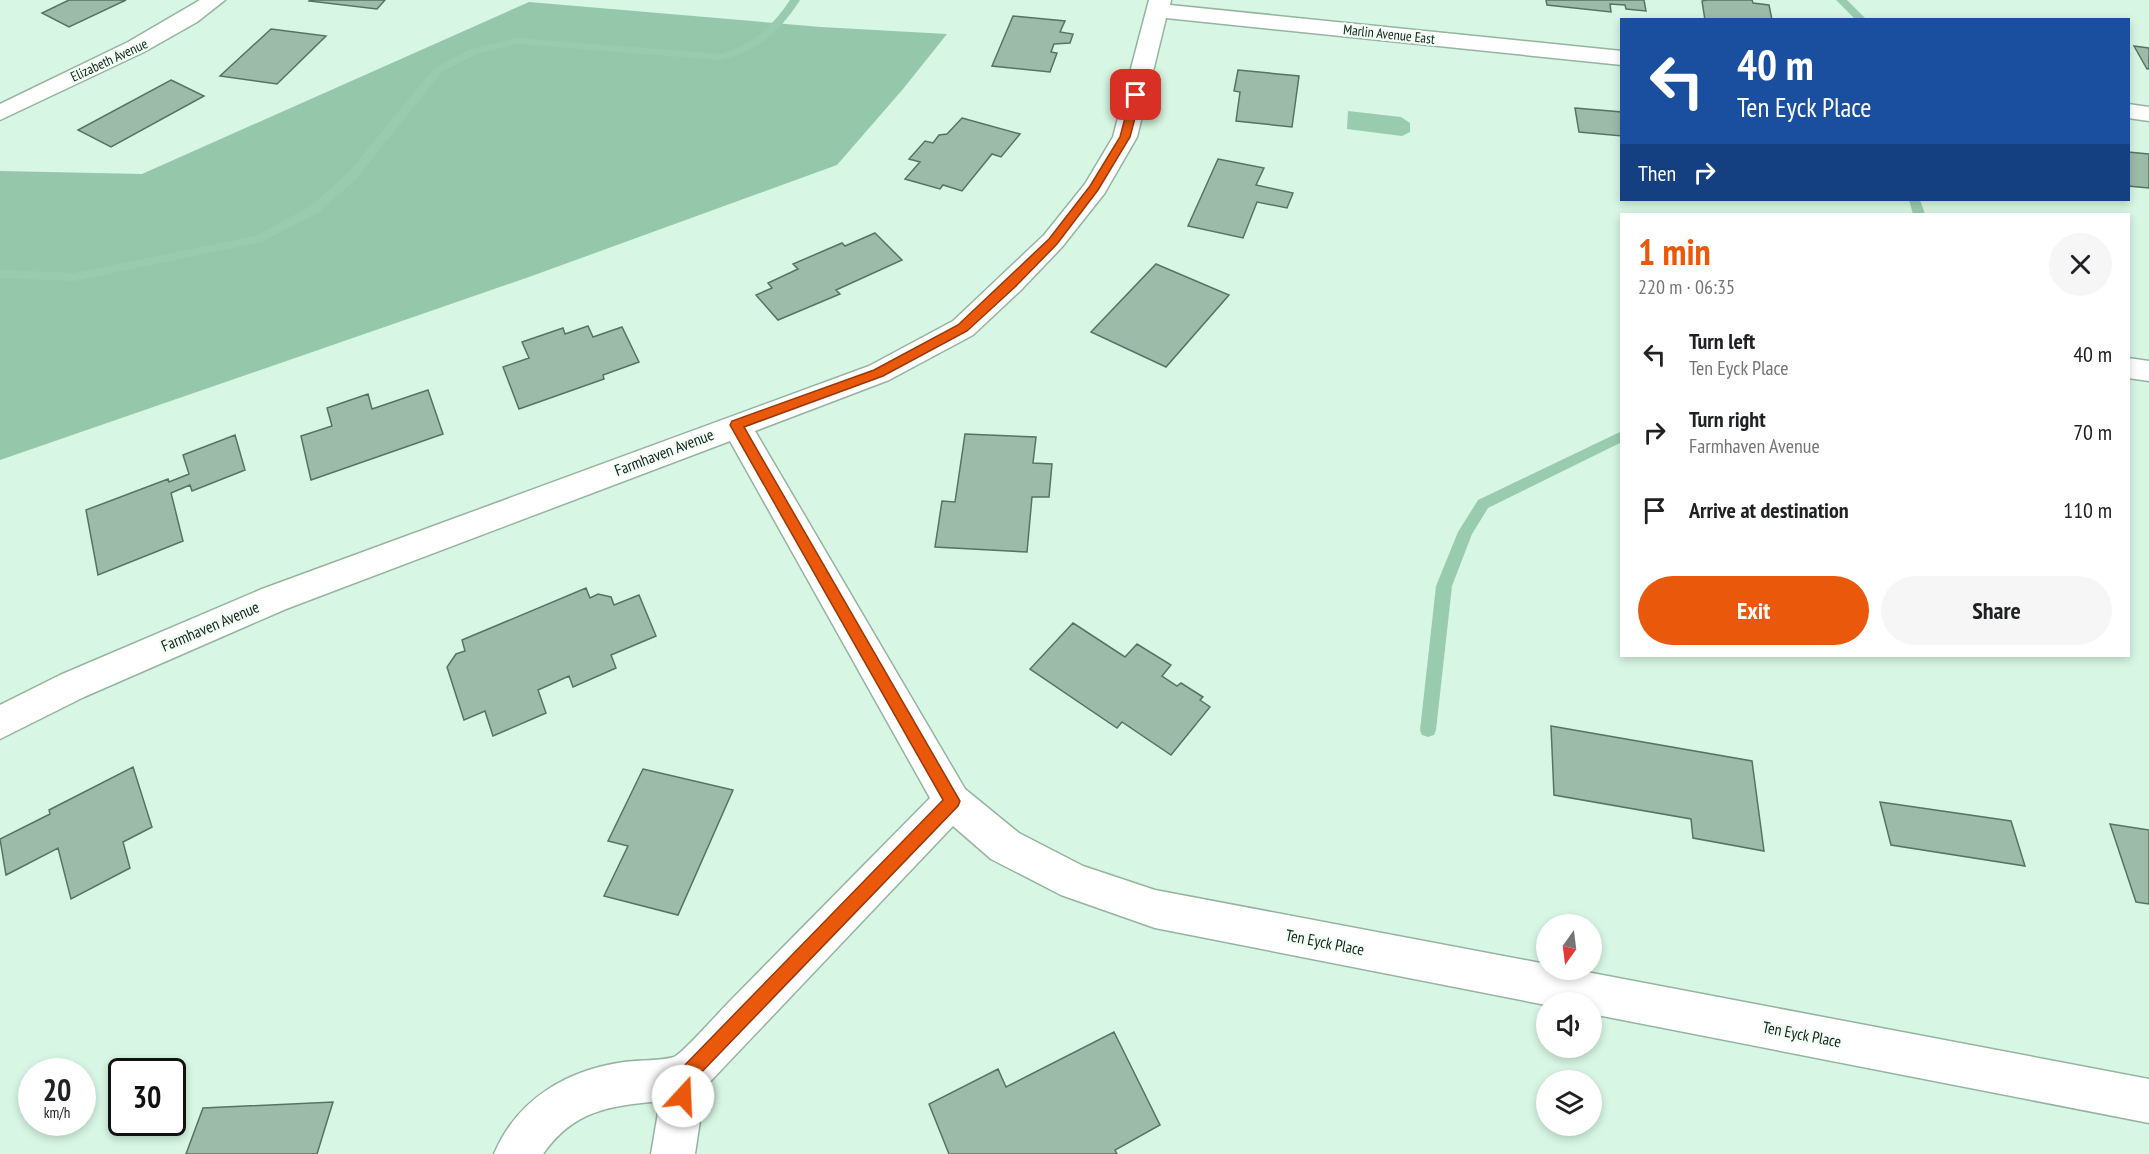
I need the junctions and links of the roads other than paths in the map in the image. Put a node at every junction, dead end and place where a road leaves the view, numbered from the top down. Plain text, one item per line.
1 (214, 0) edge
2 (1159, 5) edge
3 (1620, 58) edge
4 (2130, 111) edge
5 (0, 113) edge
6 (2149, 114) edge
7 (2130, 368) edge
8 (2149, 371) edge
9 (736, 425) junction
10 (0, 723) edge
11 (952, 801) junction
12 (685, 1077) junction
13 (2149, 1101) edge
14 (516, 1154) edge
15 (674, 1154) edge

1 - 5 street, Elizabeth Avenue
2 - 3 street, Marlin Avenue East
2 - 9 street, Farmhaven Avenue
4 - 6 street
7 - 8 street
9 - 10 street, Farmhaven Avenue
9 - 11 street, Ten Eyck Place
11 - 12 street
11 - 13 street, Ten Eyck Place
12 - 14 street
12 - 15 street

